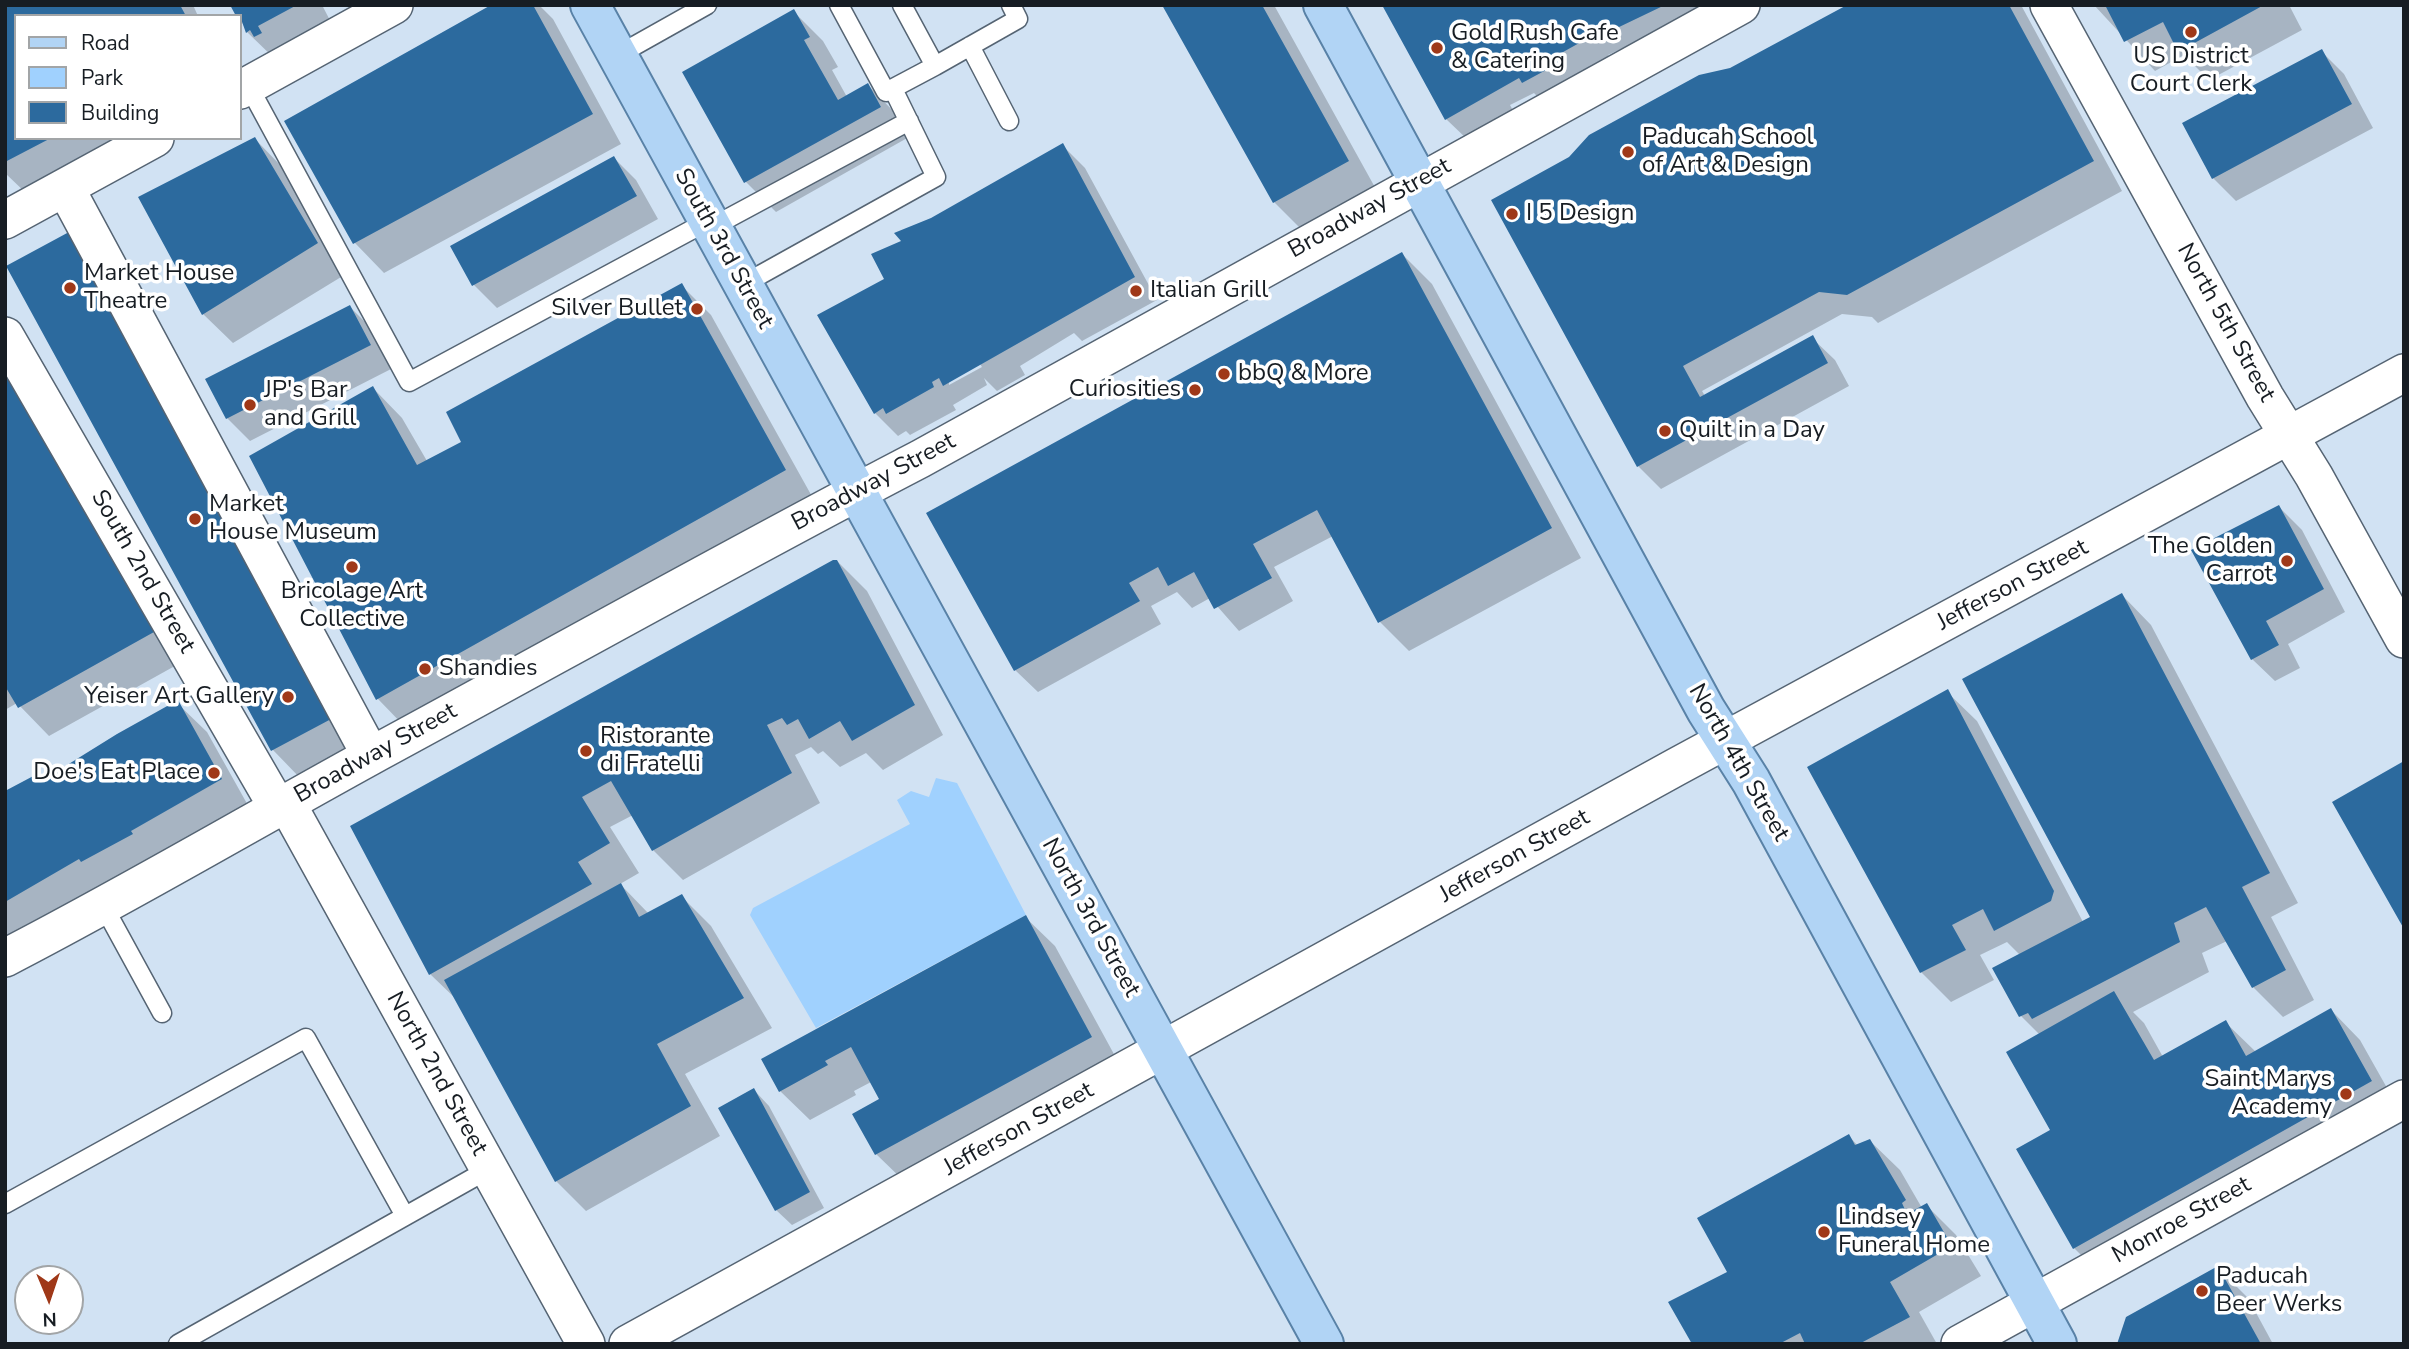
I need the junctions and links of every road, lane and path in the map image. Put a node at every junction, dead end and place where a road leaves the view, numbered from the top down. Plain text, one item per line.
1 (394, 5) edge
2 (590, 5) edge
3 (707, 5) edge
4 (839, 5) edge
5 (902, 5) edge
6 (1011, 5) edge
7 (1323, 5) edge
8 (1741, 5) edge
9 (2049, 5) edge
10 (970, 46) junction
11 (618, 55) junction
12 (935, 66) junction
13 (244, 88) edge
14 (894, 89) junction
15 (909, 121) junction
16 (1009, 121) dead end
17 (152, 140) edge
18 (1419, 182) junction
19 (66, 189) junction
20 (5, 220) edge
21 (710, 224) junction
22 (742, 285) junction
23 (5, 336) edge
24 (2404, 373) edge
25 (2290, 437) junction
26 (857, 492) junction
27 (2404, 639) edge
28 (1727, 742) junction
29 (372, 756) junction
30 (282, 806) junction
31 (104, 907) junction
32 (5, 958) edge
33 (162, 1013) dead end
34 (1163, 1051) junction
35 (2404, 1099) edge
36 (489, 1169) junction
37 (5, 1204) edge
38 (405, 1216) junction
39 (2035, 1302) junction
40 (178, 1344) edge
41 (586, 1344) edge
42 (628, 1344) edge
43 (1324, 1344) edge
44 (1960, 1344) edge
45 (2057, 1344) edge

1 - 13 street
2 - 11 main road, South 3rd Street
3 - 11 lane
4 - 14 lane
5 - 12 lane
6 - 10 lane
7 - 18 main road, North 4th Street
8 - 18 street, Broadway Street
9 - 25 street, North 5th Street
10 - 12 lane
10 - 16 lane
11 - 21 main road, South 3rd Street
12 - 14 lane
13 - 21 lane
14 - 15 lane
15 - 21 lane
15 - 22 lane
17 - 19 street
18 - 26 street, Broadway Street
18 - 28 main road, North 4th Street
19 - 20 street
19 - 29 street
21 - 22 main road, South 3rd Street
22 - 26 main road, South 3rd Street
23 - 30 street, South 2nd Street
24 - 25 street, Jefferson Street
25 - 27 street, North 5th Street
25 - 28 street, Jefferson Street
26 - 29 street, Broadway Street
26 - 34 main road, North 3rd Street
28 - 34 street, Jefferson Street
28 - 39 main road, North 4th Street
29 - 30 street, Broadway Street
30 - 31 street, Broadway Street
30 - 36 street, North 2nd Street
31 - 32 street, Broadway Street
31 - 33 lane
34 - 42 street, Jefferson Street
34 - 43 main road, North 3rd Street
35 - 39 street, Monroe Street
36 - 38 lane
36 - 41 street, North 2nd Street
37 - 38 lane
38 - 40 lane
39 - 44 street, Monroe Street
39 - 45 main road, North 4th Street

